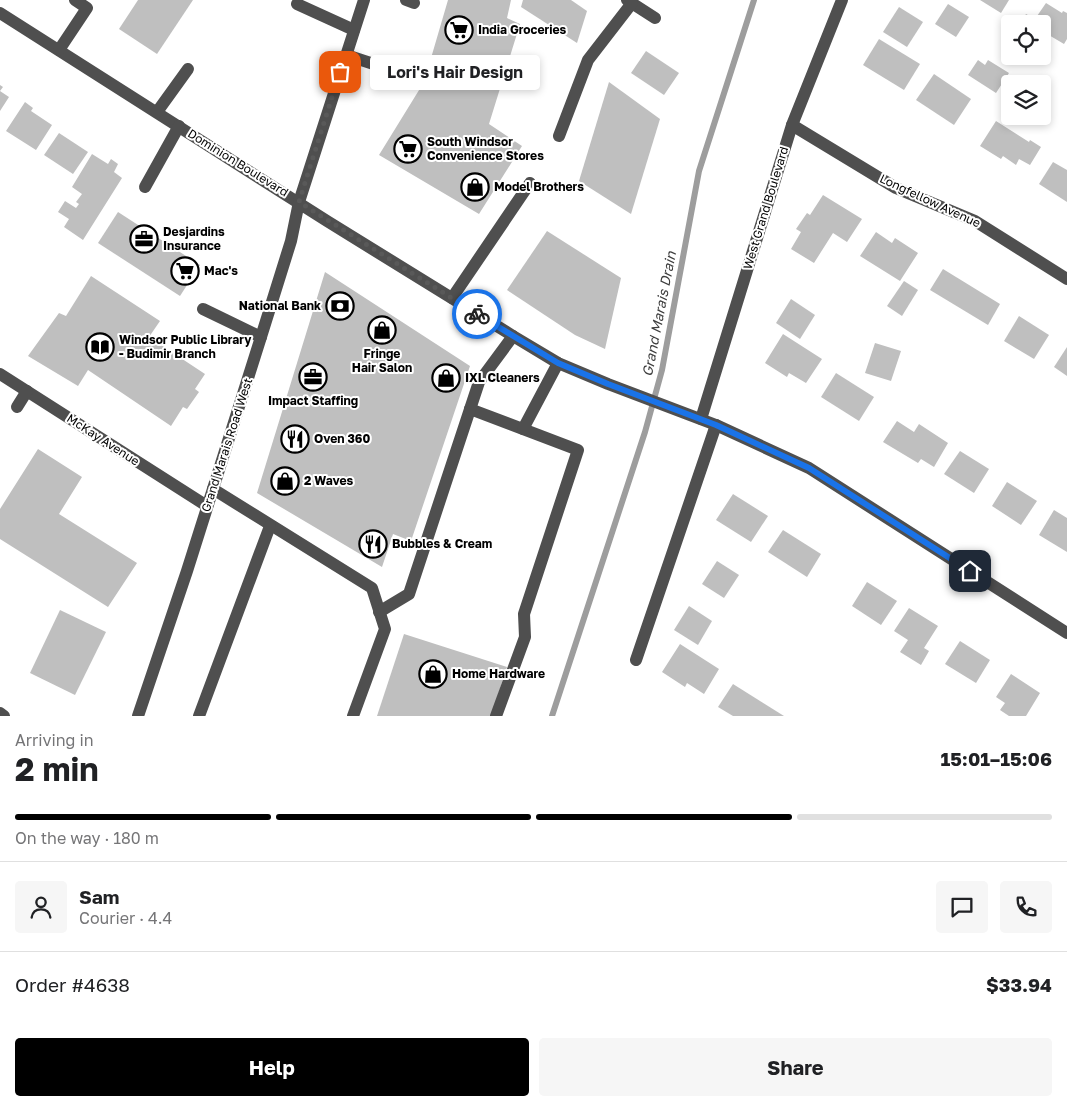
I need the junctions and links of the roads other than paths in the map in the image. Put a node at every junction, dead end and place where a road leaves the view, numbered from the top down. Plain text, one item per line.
1 (75, 0) edge
2 (364, 0) edge
3 (842, 0) edge
4 (630, 2) edge
5 (297, 4) dead end
6 (0, 12) edge
7 (656, 18) dead end
8 (354, 30) junction
9 (59, 50) junction
10 (346, 55) junction
11 (188, 69) dead end
12 (392, 70) dead end
13 (157, 112) junction
14 (792, 125) junction
15 (179, 126) junction
16 (559, 136) dead end
17 (530, 183) dead end
18 (145, 188) dead end
19 (299, 202) junction
20 (1067, 279) edge
21 (452, 298) junction
22 (203, 309) dead end
23 (512, 336) junction
24 (261, 337) junction
25 (558, 363) junction
26 (0, 374) edge
27 (27, 391) junction
28 (17, 407) dead end
29 (470, 409) junction
30 (701, 419) junction
31 (716, 425) junction
32 (523, 429) junction
33 (212, 489) junction
34 (207, 506) junction
35 (270, 526) junction
36 (379, 612) junction
37 (1067, 633) edge
38 (636, 660) dead end
39 (0, 713) edge
40 (4, 716) edge
41 (138, 716) edge
42 (199, 716) edge
43 (354, 716) edge
44 (496, 716) edge

1 - 9 street
2 - 8 street, Grand Marais Road West
3 - 14 street, West Grand Boulevard
4 - 7 street
4 - 16 street
5 - 8 street
6 - 9 street, Dominion Boulevard
8 - 10 street, Grand Marais Road West
9 - 13 street, Dominion Boulevard
10 - 12 street
10 - 19 street, Grand Marais Road West
11 - 13 street
13 - 15 street, Dominion Boulevard
14 - 20 street, Longfellow Avenue
14 - 30 street, West Grand Boulevard
15 - 18 street
15 - 19 street, Dominion Boulevard
17 - 21 street
19 - 21 street, Dominion Boulevard
19 - 24 street, Grand Marais Road West
21 - 23 street, Dominion Boulevard
22 - 24 street
23 - 25 street, Dominion Boulevard
23 - 29 street
24 - 33 street, Grand Marais Road West
25 - 30 street, Dominion Boulevard
25 - 32 street
26 - 27 street, McKay Avenue
27 - 28 street
27 - 34 street, McKay Avenue
29 - 32 street
29 - 36 street
30 - 31 street, Dominion Boulevard
31 - 37 street, Dominion Boulevard
31 - 38 street
32 - 44 street
33 - 34 street, Grand Marais Road West
33 - 35 street
34 - 41 street, Grand Marais Road West
35 - 36 street
35 - 42 street
36 - 43 street
39 - 40 street

